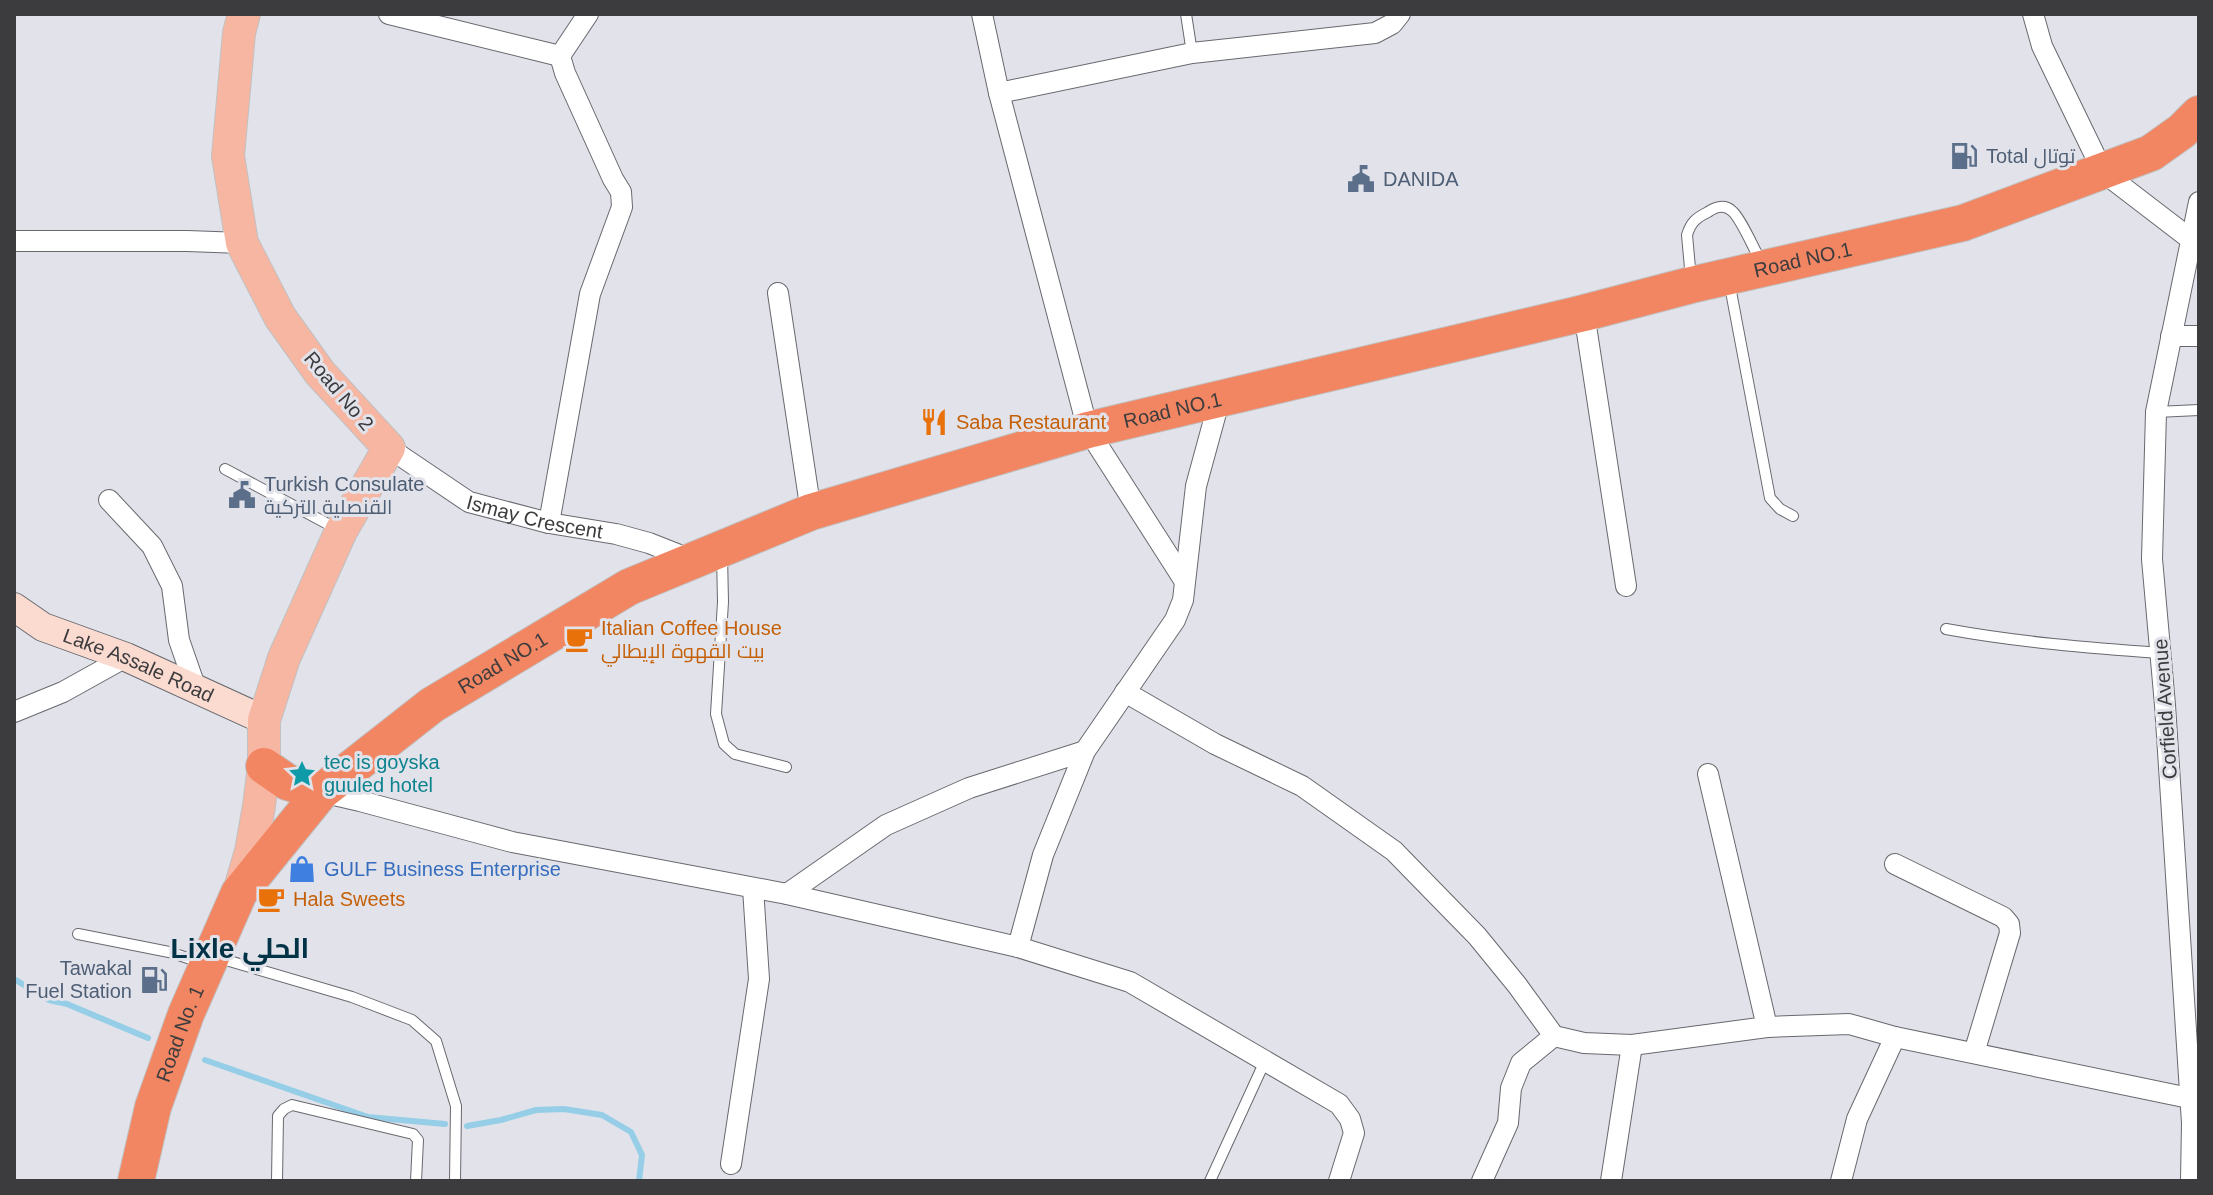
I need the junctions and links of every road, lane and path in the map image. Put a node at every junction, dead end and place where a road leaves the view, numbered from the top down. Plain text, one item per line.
1 (244, 14) edge
2 (389, 14) edge
3 (588, 14) edge
4 (982, 14) edge
5 (1186, 14) edge
6 (1400, 14) edge
7 (2033, 14) edge
8 (1192, 53) junction
9 (560, 56) junction
10 (999, 93) junction
11 (2199, 114) edge
12 (2103, 172) junction
13 (2199, 202) edge
14 (14, 241) edge
15 (2193, 241) junction
16 (242, 243) junction
17 (1765, 269) junction
18 (1729, 278) junction
19 (1691, 285) junction
20 (778, 293) dead end
21 (1584, 313) junction
22 (2171, 336) junction
23 (2199, 336) edge
24 (1220, 398) junction
25 (2199, 410) edge
26 (2156, 412) junction
27 (1088, 430) junction
28 (389, 448) junction
29 (225, 469) dead end
30 (109, 500) dead end
31 (811, 512) junction
32 (1793, 516) dead end
33 (549, 523) junction
34 (341, 531) junction
35 (708, 555) junction
36 (1184, 580) junction
37 (1626, 586) dead end
38 (14, 607) edge
39 (1946, 629) dead end
40 (2161, 653) junction
41 (126, 657) junction
42 (196, 689) junction
43 (1125, 692) junction
44 (14, 712) edge
45 (264, 720) junction
46 (1085, 751) junction
47 (264, 766) junction
48 (786, 767) dead end
49 (1708, 774) dead end
50 (321, 792) junction
51 (1895, 864) dead end
52 (753, 888) junction
53 (239, 893) junction
54 (787, 894) junction
55 (78, 934) dead end
56 (1018, 947) junction
57 (209, 960) junction
58 (1767, 1027) junction
59 (1554, 1036) junction
60 (1895, 1037) junction
61 (1632, 1045) junction
62 (1974, 1053) junction
63 (1265, 1061) junction
64 (2189, 1098) junction
65 (2196, 1124) edge
66 (731, 1164) dead end
67 (136, 1181) edge
68 (277, 1181) edge
69 (416, 1181) edge
70 (455, 1181) edge
71 (1210, 1181) edge
72 (1339, 1181) edge
73 (1482, 1181) edge
74 (1611, 1181) edge
75 (1841, 1181) edge
76 (2191, 1181) edge

1 - 16 main road, Road No 2
2 - 9 street
3 - 9 street
4 - 10 street
5 - 8 lane
6 - 8 street
7 - 12 street
8 - 10 street
9 - 33 street
10 - 27 street
11 - 12 highway, Road NO.1
12 - 15 street
12 - 17 highway, Road NO.1
13 - 15 street, Corfield Avenue
14 - 16 street
15 - 22 street, Corfield Avenue
16 - 28 main road, Road No 2
17 - 18 highway, Road NO.1
17 - 19 lane
18 - 19 highway, Road NO.1
18 - 32 lane
19 - 21 highway, Road NO.1
20 - 31 street
21 - 24 highway, Road NO.1
21 - 37 street
22 - 23 street
22 - 26 street, Corfield Avenue
24 - 27 highway, Road NO.1
24 - 36 street
25 - 26 lane
26 - 40 street, Corfield Avenue
27 - 31 highway, Road NO.1
27 - 36 street
28 - 33 street, Ismay Crescent
28 - 34 main road, Road No 2
29 - 34 lane
30 - 42 street
31 - 35 highway, Road NO.1
33 - 35 street, Ismay Crescent
34 - 45 main road, Road No 2
35 - 48 lane
35 - 50 highway, Road NO.1
36 - 43 street
38 - 41 street, Lake Assale Road
39 - 40 lane
40 - 64 street, Corfield Avenue
41 - 42 street, Lake Assale Road
41 - 44 street
42 - 45 street, Lake Assale Road
43 - 46 street
43 - 59 street
45 - 47 main road, Road No 2
46 - 54 street
46 - 56 street
47 - 50 highway
47 - 53 main road, Road No 2
49 - 58 street
50 - 52 street
50 - 53 highway, Road NO.1
51 - 62 street
52 - 54 street
52 - 66 street
53 - 57 highway, Road No. 1
54 - 56 street
55 - 57 lane
56 - 63 street
57 - 67 highway, Road No. 1
57 - 70 lane
58 - 60 street
58 - 61 street
59 - 61 street
59 - 73 street
60 - 62 street
60 - 75 street
61 - 74 street
62 - 64 street
63 - 71 lane
63 - 72 street
64 - 65 street, Corfield Avenue
65 - 76 street, Corfield Avenue
68 - 69 lane

